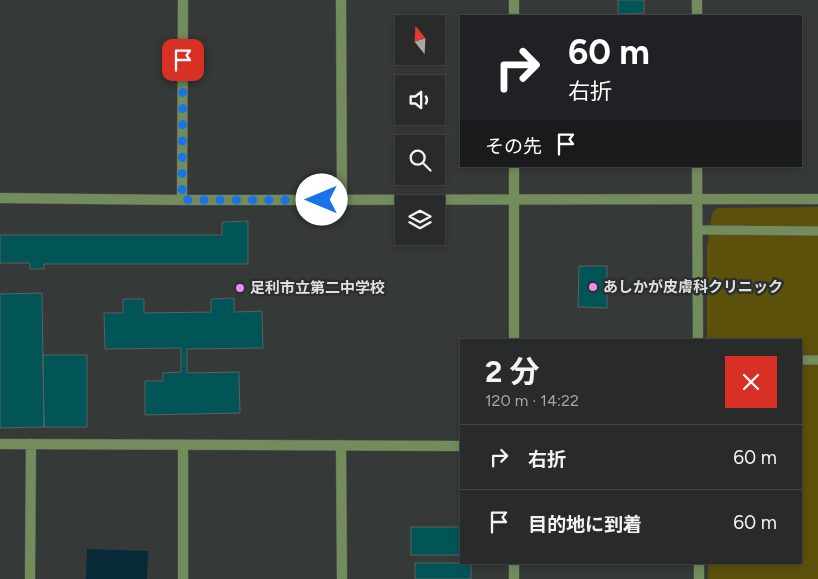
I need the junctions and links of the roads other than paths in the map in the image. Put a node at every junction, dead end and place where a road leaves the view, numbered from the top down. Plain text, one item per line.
1 (183, 0) edge
2 (341, 0) edge
3 (514, 0) edge
4 (697, 0) edge
5 (514, 15) edge
6 (697, 15) edge
7 (514, 167) edge
8 (697, 167) edge
9 (0, 198) edge
10 (514, 199) junction
11 (818, 199) edge
12 (182, 200) junction
13 (342, 200) junction
14 (697, 200) junction
15 (698, 230) junction
16 (818, 231) edge
17 (514, 339) edge
18 (698, 339) edge
19 (802, 360) edge
20 (818, 360) edge
21 (0, 444) edge
22 (32, 444) junction
23 (183, 445) junction
24 (342, 445) junction
25 (460, 446) edge
26 (514, 564) edge
27 (699, 564) edge
28 (30, 579) edge
29 (183, 579) edge
30 (342, 579) edge
31 (514, 579) edge
32 (699, 579) edge

1 - 12 street
2 - 13 street
3 - 5 street
4 - 6 street
7 - 10 street
8 - 14 street
9 - 12 street
10 - 13 street
10 - 14 street
10 - 17 street
11 - 14 street
12 - 13 street
14 - 15 street
15 - 16 lane
15 - 18 street
19 - 20 lane
21 - 22 street
22 - 23 street
22 - 28 street
23 - 24 street
23 - 29 street
24 - 25 street
24 - 30 street
26 - 31 street
27 - 32 street

